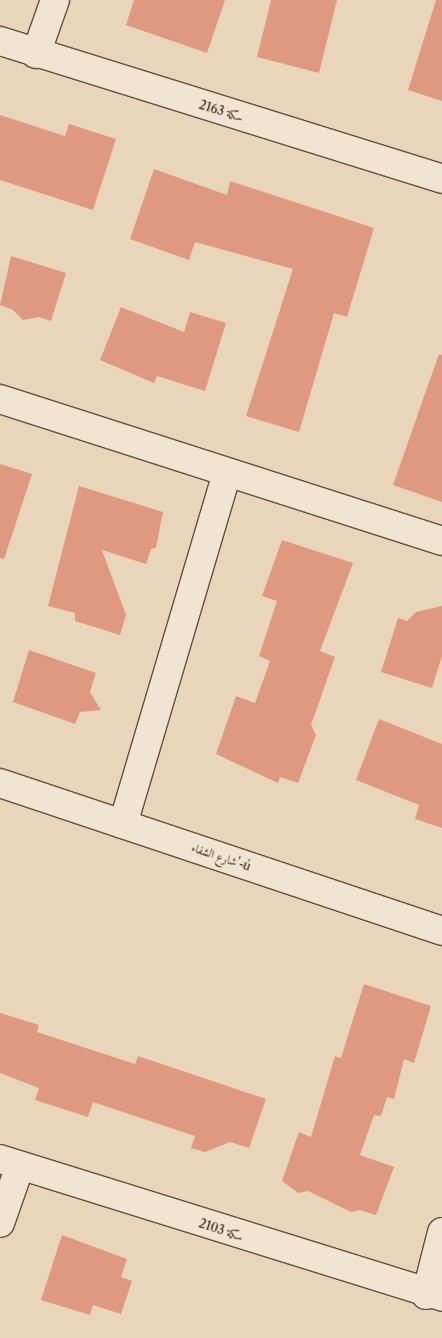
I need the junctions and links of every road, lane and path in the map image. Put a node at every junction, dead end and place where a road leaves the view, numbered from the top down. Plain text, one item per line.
1 (55, 0) edge
2 (0, 41) edge
3 (36, 54) junction
4 (442, 179) edge
5 (0, 399) edge
6 (227, 473) junction
7 (442, 541) edge
8 (0, 783) edge
9 (123, 824) junction
10 (442, 931) edge
11 (10, 1163) edge
12 (0, 1223) edge
13 (442, 1232) edge
14 (434, 1296) edge

1 - 3 street
2 - 3 street, سكة 2163
3 - 4 street, سكة 2163
5 - 6 street
6 - 7 street
6 - 9 street
8 - 9 street, شارع الشفاء'-ú
9 - 10 street, شارع الشفاء'-ú
11 - 12 street
11 - 14 street, سكة 2103
13 - 14 street

